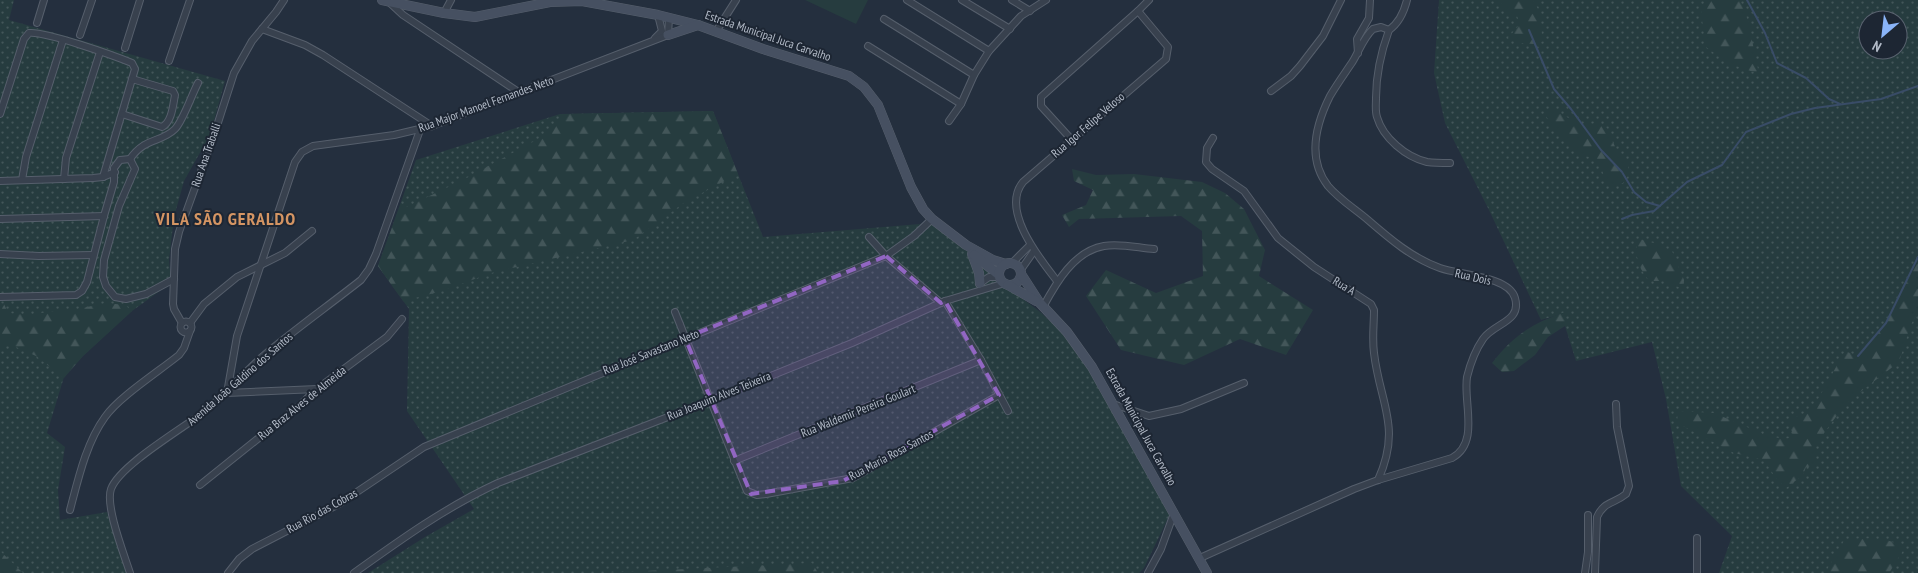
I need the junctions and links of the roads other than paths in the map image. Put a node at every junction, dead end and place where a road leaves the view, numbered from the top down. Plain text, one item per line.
1 (44, 0) edge
2 (92, 0) edge
3 (140, 0) edge
4 (190, 0) edge
5 (284, 0) edge
6 (451, 0) edge
7 (736, 0) edge
8 (907, 0) edge
9 (962, 0) edge
10 (1012, 0) edge
11 (1046, 0) edge
12 (1149, 0) edge
13 (1341, 0) edge
14 (1370, 0) edge
15 (1407, 0) edge
16 (386, 1) edge
17 (1030, 11) junction
18 (1138, 11) junction
19 (444, 13) junction
20 (658, 15) junction
21 (669, 18) junction
22 (884, 19) dead end
23 (37, 23) dead end
24 (698, 25) junction
25 (262, 29) junction
26 (1010, 29) junction
27 (717, 30) junction
28 (1389, 30) junction
29 (80, 35) dead end
30 (668, 36) junction
31 (64, 40) junction
32 (650, 41) junction
33 (868, 46) dead end
34 (125, 48) dead end
35 (989, 51) junction
36 (100, 52) junction
37 (1358, 53) junction
38 (169, 61) dead end
39 (974, 76) junction
40 (132, 79) junction
41 (198, 83) dead end
42 (1271, 91) dead end
43 (520, 93) junction
44 (961, 104) junction
45 (0, 114) edge
46 (122, 114) junction
47 (949, 121) dead end
48 (432, 126) junction
49 (420, 130) junction
50 (1213, 138) dead end
51 (1071, 139) junction
52 (130, 158) junction
53 (1450, 163) dead end
54 (115, 172) junction
55 (103, 177) junction
56 (64, 179) junction
57 (22, 180) junction
58 (0, 181) edge
59 (104, 216) junction
60 (0, 219) edge
61 (932, 219) junction
62 (312, 231) dead end
63 (869, 236) dead end
64 (968, 248) junction
65 (1032, 248) junction
66 (1154, 250) dead end
67 (0, 254) edge
68 (94, 255) junction
69 (886, 256) junction
70 (1009, 263) junction
71 (259, 266) junction
72 (1021, 272) junction
73 (174, 279) junction
74 (1003, 280) junction
75 (1057, 281) junction
76 (980, 283) junction
77 (971, 292) junction
78 (0, 297) edge
79 (943, 302) junction
80 (1041, 304) junction
81 (674, 312) dead end
82 (402, 319) dead end
83 (182, 323) junction
84 (190, 327) junction
85 (182, 332) junction
86 (685, 338) junction
87 (185, 345) junction
88 (981, 360) junction
89 (1244, 382) dead end
90 (317, 389) junction
91 (227, 393) junction
92 (999, 395) junction
93 (709, 401) junction
94 (1113, 404) junction
95 (1616, 404) dead end
96 (1008, 411) dead end
97 (418, 451) joint
98 (734, 462) junction
99 (1378, 480) junction
100 (200, 485) dead end
101 (70, 510) dead end
102 (1174, 513) junction
103 (1588, 515) dead end
104 (1697, 538) dead end
105 (1200, 558) junction
106 (130, 573) edge
107 (228, 573) edge
108 (354, 573) edge
109 (1148, 573) edge
110 (1207, 573) edge
111 (1585, 573) edge
112 (1595, 573) edge
113 (1697, 573) edge

1 - 23 street
2 - 29 street
3 - 34 street
4 - 38 street
5 - 25 street, Rua Ana Traballi
6 - 19 street
7 - 27 street
8 - 35 street
9 - 26 street
10 - 17 street
11 - 17 street
12 - 18 street
13 - 42 street
14 - 37 street
15 - 28 street
16 - 19 street, Estrada Municipal Juca Carvalho
16 - 43 street
17 - 26 street
18 - 51 street, Rua Igor Felipe Veloso
18 - 51 street
19 - 20 street, Estrada Municipal Juca Carvalho
20 - 21 street, Estrada Municipal Juca Carvalho
20 - 32 street
21 - 24 street, Estrada Municipal Juca Carvalho
21 - 30 street
22 - 39 street
24 - 27 street, Estrada Municipal Juca Carvalho
24 - 30 street
25 - 48 street
25 - 73 street, Rua Ana Traballi
26 - 35 street
27 - 61 street, Estrada Municipal Juca Carvalho
28 - 37 street, Rua Dois
28 - 53 street
30 - 32 street, Rua Major Manoel Fernandes Neto
31 - 36 street
31 - 45 street
31 - 57 street
32 - 43 street, Rua Major Manoel Fernandes Neto
33 - 44 street
35 - 39 street
36 - 40 street
36 - 56 street
37 - 99 street, Rua Dois
39 - 44 street
40 - 46 street
40 - 46 street
41 - 52 street
43 - 48 street, Rua Major Manoel Fernandes Neto
44 - 47 street
46 - 55 street
48 - 49 street, Rua Major Manoel Fernandes Neto
49 - 71 street, Rua Major Manoel Fernandes Neto
49 - 91 street, Avenida João Galdino dos Santos
50 - 99 street, Rua A
51 - 65 street, Rua Igor Felipe Veloso
52 - 54 street
52 - 73 street
54 - 55 street
54 - 59 street
55 - 56 street
56 - 57 street
57 - 58 street
59 - 60 street
59 - 68 street
61 - 64 street, Estrada Municipal Juca Carvalho
61 - 69 street, Rua José Savastano Neto
62 - 71 street
63 - 69 street
64 - 70 street
64 - 74 street
64 - 76 street
65 - 70 street
65 - 72 street
65 - 75 street, Rua Igor Felipe Veloso
66 - 75 street
67 - 68 street
68 - 78 street
69 - 79 street
69 - 86 street, Rua José Savastano Neto
70 - 72 street
70 - 74 street
71 - 84 street
71 - 91 street, Rua Major Manoel Fernandes Neto
72 - 74 street
72 - 80 street
73 - 83 street, Rua Ana Traballi
74 - 76 street
74 - 77 street, Rua Joaquim Alves Teixeira
74 - 80 street
75 - 80 street
76 - 77 street
77 - 79 street, Rua Joaquim Alves Teixeira
79 - 88 street
79 - 93 street, Rua Joaquim Alves Teixeira
80 - 94 street, Estrada Municipal Juca Carvalho
81 - 86 street
82 - 90 street, Rua Braz Alves de Almeida
83 - 84 street
83 - 85 street
84 - 85 street
84 - 87 street
85 - 87 street
86 - 93 street
86 - 97 street, Rua José Savastano Neto
87 - 101 street
88 - 92 street
88 - 98 street, Rua Waldemir Pereira Goulart
89 - 94 street
90 - 91 street
90 - 100 street, Rua Braz Alves de Almeida
91 - 106 street, Avenida João Galdino dos Santos
92 - 96 street
92 - 98 street, Rua Maria Rosa Santos
93 - 98 street
93 - 108 street, Rua Joaquim Alves Teixeira
94 - 102 street, Estrada Municipal Juca Carvalho
95 - 112 street
97 - 107 street, Rua Rio das Cobras
99 - 105 street, Rua Dois
102 - 105 street, Estrada Municipal Juca Carvalho
102 - 109 street
103 - 111 street
104 - 113 street
105 - 110 street, Estrada Municipal Juca Carvalho

